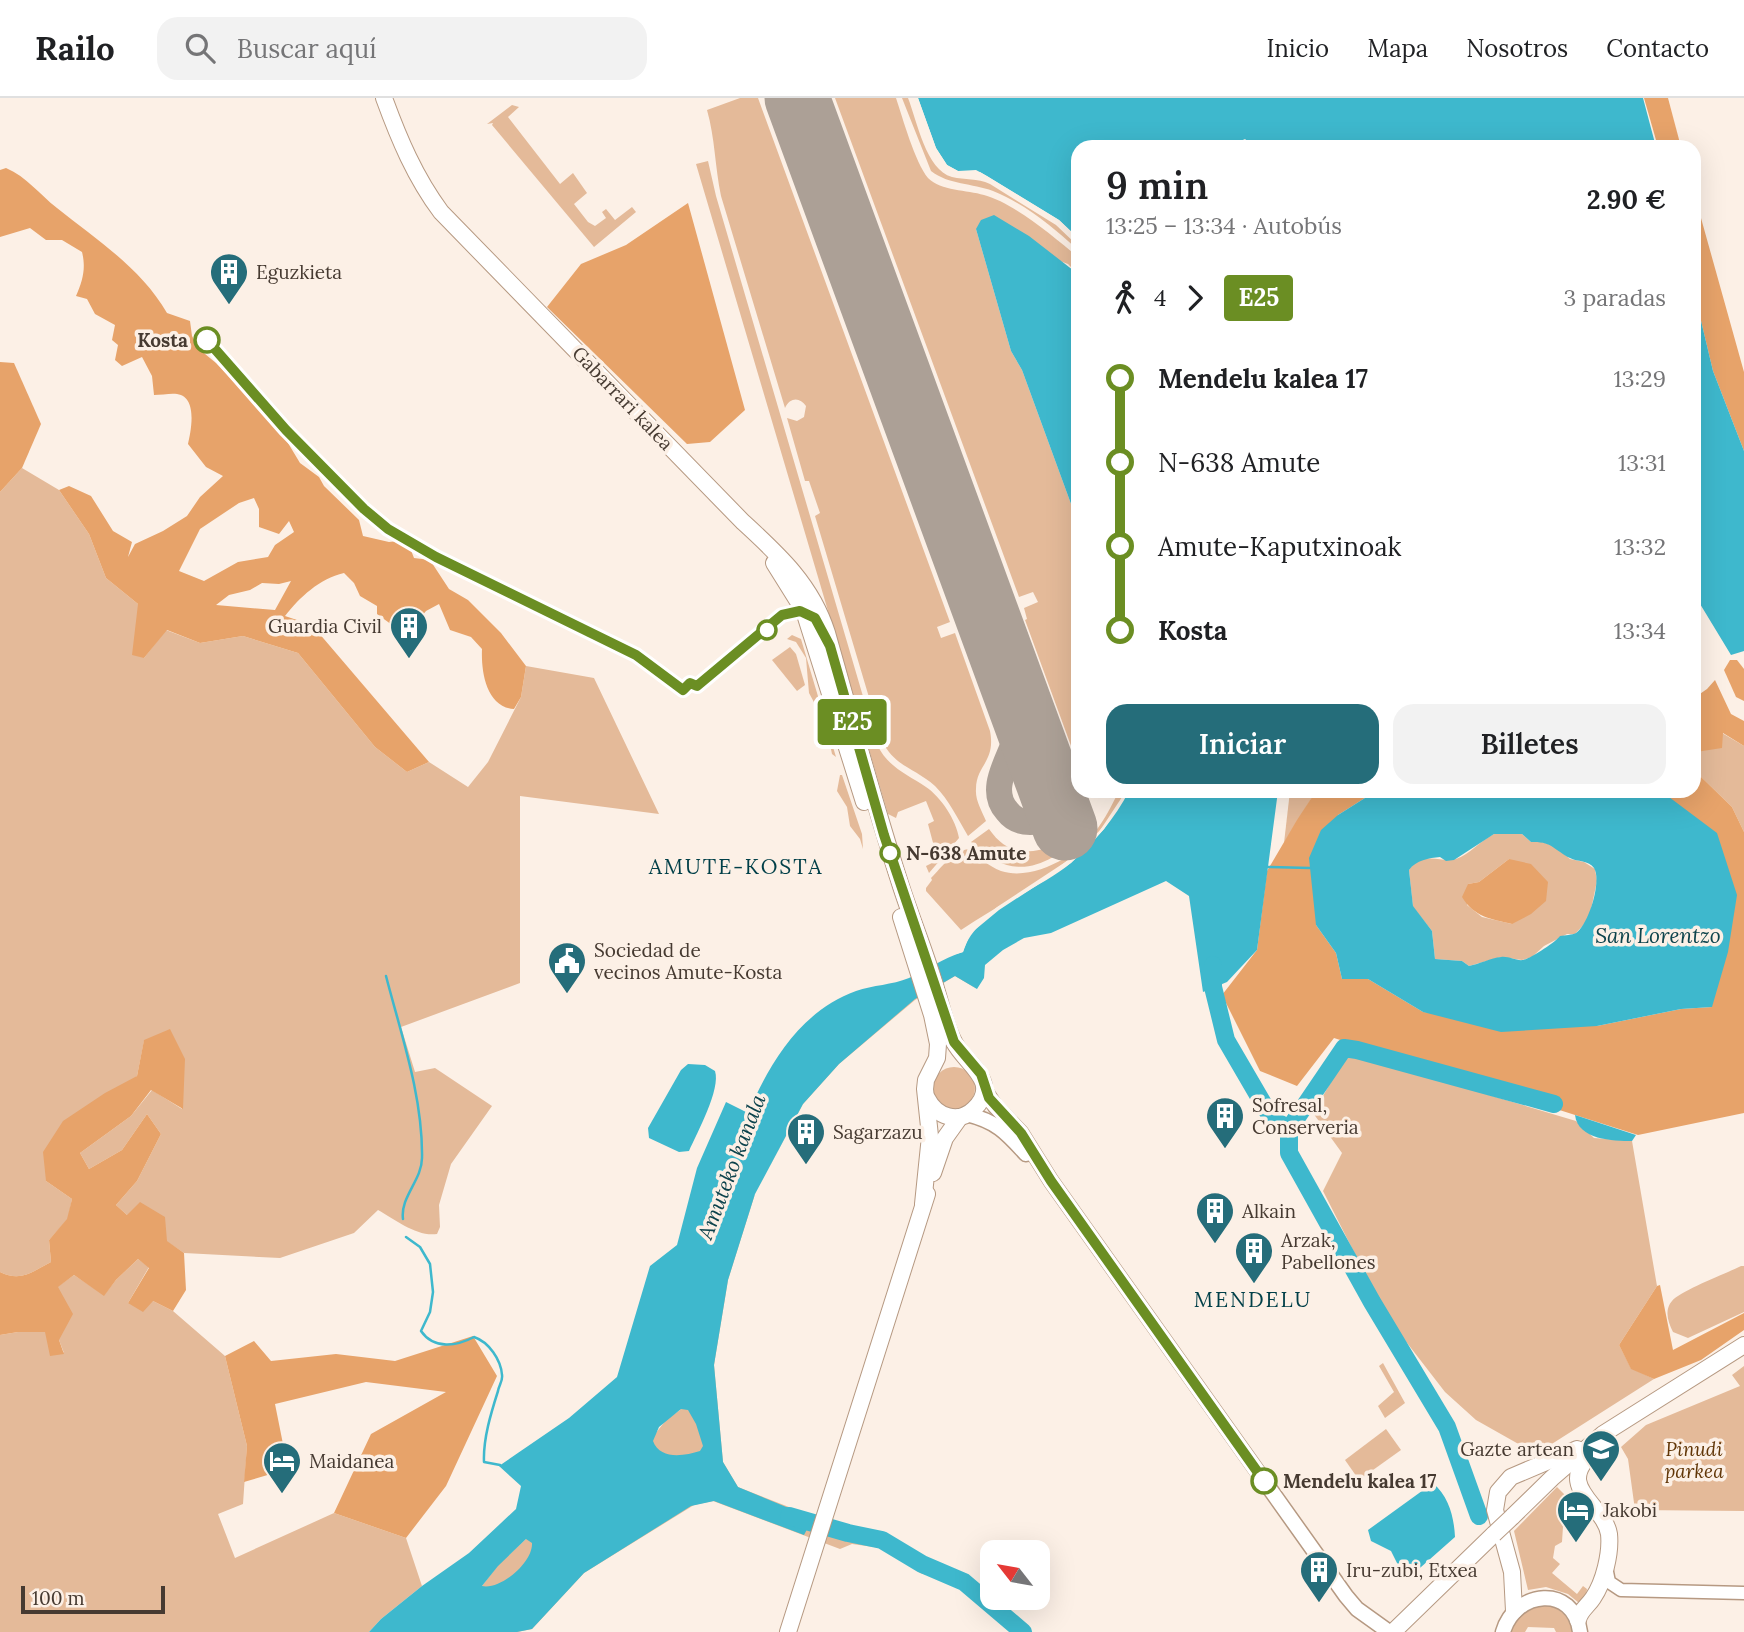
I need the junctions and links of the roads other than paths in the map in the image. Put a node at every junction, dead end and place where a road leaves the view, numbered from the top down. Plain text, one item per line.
1 (389, 98) edge
2 (503, 276) junction
3 (743, 522) junction
4 (920, 954) junction
5 (937, 1013) junction
6 (971, 1063) junction
7 (933, 1068) junction
8 (984, 1090) junction
9 (927, 1098) junction
10 (963, 1116) junction
11 (1051, 1181) junction
12 (923, 1204) junction
13 (1744, 1345) edge
14 (1657, 1399) junction
15 (1603, 1434) junction
16 (1606, 1565) junction
17 (1744, 1593) edge
18 (1514, 1611) junction
19 (1579, 1625) edge
20 (1502, 1631) edge
21 (788, 1632) edge
22 (1391, 1632) edge
23 (1592, 1632) edge

1 - 2 main road, Gabarrari kalea
1 - 2 main road, Gabarrari kalea
2 - 3 main road, Gabarrari kalea
3 - 4 main road, Gabarrari kalea
3 - 4 main road, Gabarrari kalea
4 - 5 main road
5 - 6 main road
5 - 7 main road
6 - 7 main road
6 - 8 main road
7 - 9 main road
8 - 10 main road
8 - 11 main road
9 - 10 main road
9 - 12 main road
10 - 11 main road
10 - 12 main road
11 - 22 main road
12 - 21 main road
13 - 14 main road
14 - 15 main road
14 - 16 main road
15 - 18 main road
15 - 22 main road, bridge
16 - 17 street
16 - 19 main road
18 - 19 main road
18 - 20 main road
19 - 23 main road

